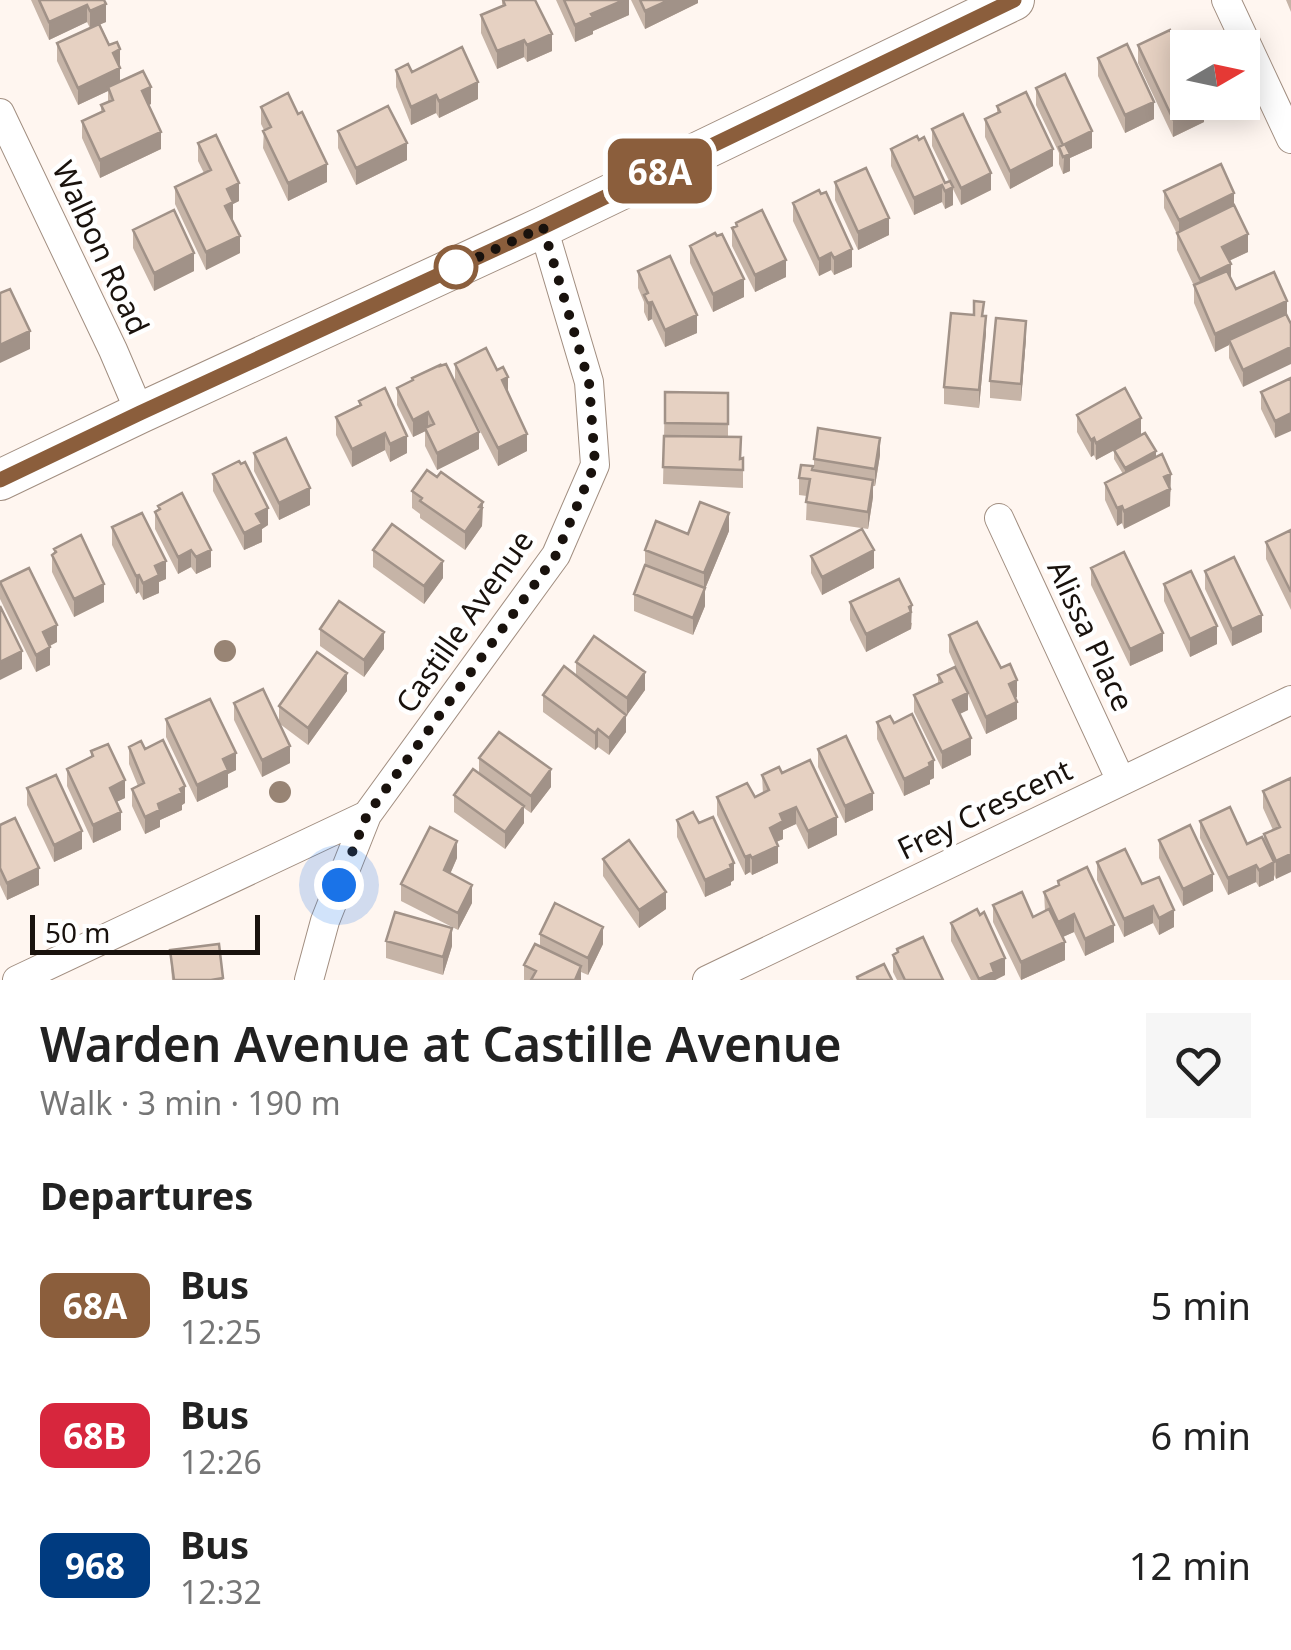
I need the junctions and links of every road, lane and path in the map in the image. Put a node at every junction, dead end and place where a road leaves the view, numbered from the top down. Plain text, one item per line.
1 (1014, 0) edge
2 (1226, 0) edge
3 (0, 113) edge
4 (1291, 139) edge
5 (543, 227) junction
6 (140, 413) junction
7 (0, 480) edge
8 (999, 518) dead end
9 (1291, 700) edge
10 (1121, 781) junction
11 (367, 815) junction
12 (17, 980) edge
13 (310, 980) edge
14 (708, 980) edge

1 - 5 main road
2 - 4 street
3 - 6 street, Walbon Road
5 - 6 main road
5 - 11 street, Castille Avenue
6 - 7 main road
8 - 10 street, Alissa Place
9 - 10 street, Frey Crescent
10 - 14 street, Frey Crescent
11 - 12 street
11 - 13 street, Castille Avenue

